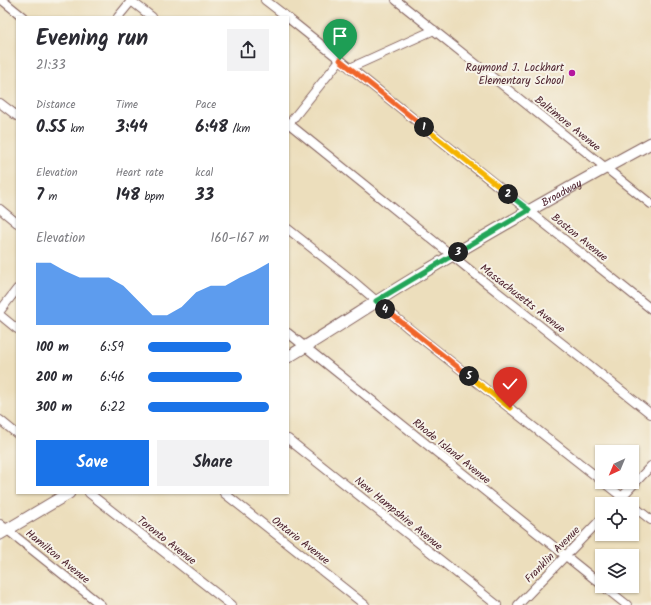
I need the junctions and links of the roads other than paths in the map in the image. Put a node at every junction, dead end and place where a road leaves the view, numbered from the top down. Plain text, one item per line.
1 (2, 0) edge
2 (131, 0) edge
3 (265, 0) edge
4 (396, 0) edge
5 (22, 16) edge
6 (119, 16) edge
7 (151, 16) edge
8 (285, 16) edge
9 (289, 20) edge
10 (434, 30) junction
11 (340, 60) junction
12 (350, 68) junction
13 (0, 103) edge
14 (16, 115) edge
15 (289, 123) edge
16 (289, 125) edge
17 (651, 143) edge
18 (606, 167) junction
19 (651, 204) edge
20 (0, 209) edge
21 (529, 210) junction
22 (16, 222) edge
23 (289, 230) edge
24 (452, 255) junction
25 (16, 291) edge
26 (376, 301) junction
27 (651, 309) edge
28 (0, 310) edge
29 (0, 315) edge
30 (16, 328) edge
31 (289, 335) edge
32 (305, 347) junction
33 (289, 356) edge
34 (651, 414) edge
35 (0, 420) edge
36 (16, 433) edge
37 (289, 440) edge
38 (651, 466) edge
39 (595, 475) edge
40 (612, 489) edge
41 (67, 494) edge
42 (90, 494) edge
43 (225, 494) edge
44 (622, 497) joint
45 (639, 510) edge
46 (651, 520) edge
47 (595, 525) edge
48 (2, 529) edge
49 (565, 556) junction
50 (595, 580) edge
51 (611, 593) edge
52 (101, 605) edge
53 (231, 605) edge
54 (365, 605) edge
55 (497, 605) edge
56 (518, 605) edge
57 (627, 605) edge

1 - 5 street
2 - 6 street
2 - 7 street
3 - 8 street, Boston Avenue
4 - 10 street, Baltimore Avenue
9 - 11 street, Boston Avenue
10 - 12 street
10 - 18 street, Baltimore Avenue
11 - 12 street, Boston Avenue
11 - 15 street
12 - 21 street, Boston Avenue
13 - 14 street
16 - 24 street, Massachusetts Avenue
17 - 18 main road, Broadway
18 - 19 street, Baltimore Avenue
18 - 21 main road, Broadway
20 - 22 street
21 - 24 main road, Broadway
21 - 27 street, Boston Avenue
23 - 26 street
24 - 26 main road, Broadway
24 - 34 street, Massachusetts Avenue
25 - 28 street
26 - 32 main road, Broadway
26 - 39 street
29 - 30 street
31 - 32 street, Rhode Island Avenue
32 - 33 main road, Broadway
32 - 49 street, Rhode Island Avenue
35 - 36 street
37 - 55 street, New Hampshire Avenue
38 - 44 street
40 - 44 street
41 - 48 main road
42 - 53 street, Toronto Avenue
43 - 54 street, Ontario Avenue
45 - 46 street
47 - 49 street, Franklin Avenue
48 - 52 street, Hamilton Avenue
49 - 50 street, Rhode Island Avenue
49 - 56 street, Franklin Avenue
51 - 57 street, Rhode Island Avenue

